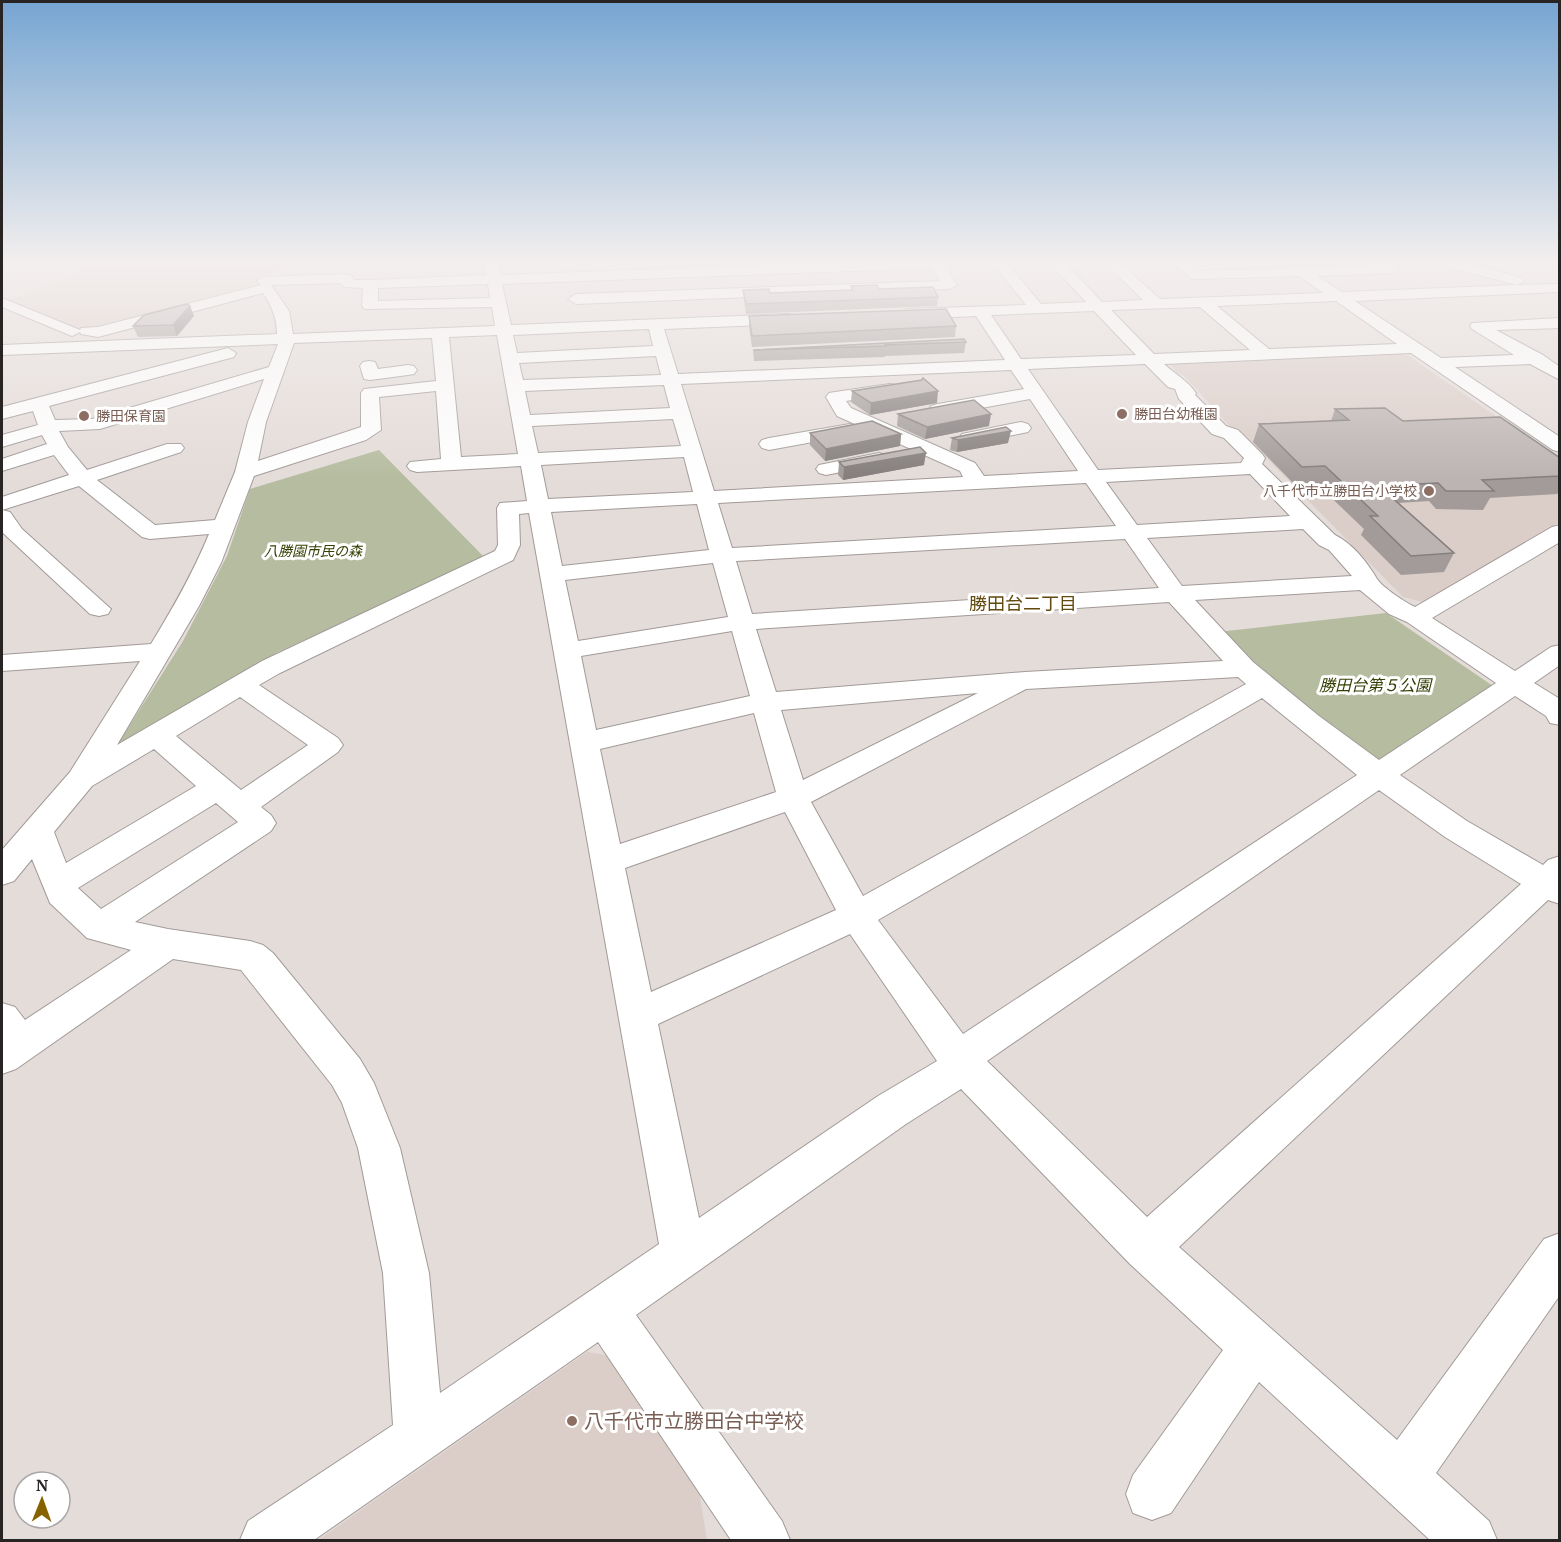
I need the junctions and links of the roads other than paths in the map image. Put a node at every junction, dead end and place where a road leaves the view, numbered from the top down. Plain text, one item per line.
1 (61, 334) edge
2 (286, 334) edge
3 (390, 334) edge
4 (440, 334) edge
5 (505, 334) edge
6 (607, 334) edge
7 (752, 334) edge
8 (995, 334) edge
9 (1126, 334) edge
10 (1240, 334) edge
11 (1394, 334) edge
12 (1492, 334) edge
13 (286, 338) junction
14 (264, 339) junction
15 (46, 348) junction
16 (1415, 348) junction
17 (2, 350) edge
18 (664, 351) junction
19 (1264, 354) junction
20 (218, 356) junction
21 (510, 358) junction
22 (1560, 358) edge
23 (1150, 359) junction
24 (1534, 359) junction
25 (1438, 363) junction
26 (1015, 364) junction
27 (443, 365) junction
28 (63, 366) dead end
29 (369, 366) dead end
30 (277, 370) junction
31 (1560, 375) edge
32 (245, 380) junction
33 (921, 384) edge
34 (445, 385) junction
35 (515, 386) junction
36 (1035, 393) junction
37 (39, 402) junction
38 (2, 412) edge
39 (682, 413) junction
40 (923, 413) edge
41 (900, 417) edge
42 (522, 421) junction
43 (870, 424) junction
44 (46, 428) junction
45 (1021, 428) dead end
46 (2, 441) edge
47 (769, 444) dead end
48 (1560, 446) edge
49 (56, 448) junction
50 (174, 448) dead end
51 (925, 448) junction
52 (693, 451) junction
53 (531, 460) junction
54 (452, 464) junction
55 (2, 465) edge
56 (417, 466) dead end
57 (1255, 468) junction
58 (826, 469) dead end
59 (245, 472) junction
60 (81, 477) junction
61 (1092, 477) junction
62 (977, 483) junction
63 (705, 497) junction
64 (2, 504) edge
65 (539, 506) junction
66 (1308, 522) junction
67 (223, 526) junction
68 (6, 530) edge
69 (1132, 532) junction
70 (1560, 532) edge
71 (723, 555) junction
72 (552, 574) junction
73 (1366, 582) junction
74 (1175, 594) junction
75 (99, 609) dead end
76 (1416, 617) junction
77 (741, 622) junction
78 (568, 650) junction
79 (160, 651) junction
80 (1560, 653) edge
81 (2, 663) edge
82 (1253, 677) junction
83 (1025, 681) junction
84 (1514, 684) junction
85 (240, 685) junction
86 (764, 702) junction
87 (1560, 716) edge
88 (156, 735) junction
89 (586, 742) junction
90 (1378, 775) junction
91 (81, 779) junction
92 (229, 796) junction
93 (793, 798) junction
94 (37, 830) junction
95 (608, 861) junction
96 (2, 872) edge
97 (1555, 881) edge
98 (58, 884) junction
99 (856, 916) junction
100 (99, 928) junction
101 (168, 944) junction
102 (637, 1016) junction
103 (8, 1040) edge
104 (962, 1062) junction
105 (1146, 1248) junction
106 (684, 1255) junction
107 (1560, 1255) edge
108 (604, 1309) junction
109 (1255, 1346) junction
110 (419, 1438) junction
111 (1401, 1478) junction
112 (1152, 1494) dead end
113 (267, 1540) edge
114 (763, 1540) edge
115 (1470, 1540) edge

1 - 17 street
2 - 13 street
3 - 13 street
4 - 27 street
5 - 21 street
6 - 18 street
7 - 18 street
8 - 26 street
9 - 23 street
10 - 19 street
11 - 16 street
12 - 24 street
13 - 14 street
13 - 30 street
14 - 15 street
14 - 20 street
15 - 17 street
15 - 28 street
16 - 19 street
16 - 25 street
18 - 21 street
18 - 26 street
18 - 35 street
18 - 39 street
19 - 23 street
20 - 32 street
20 - 37 street
21 - 35 street
22 - 24 street
23 - 26 street
23 - 57 street
24 - 25 street
24 - 31 street
25 - 48 street
26 - 36 street
27 - 29 street
27 - 34 street
30 - 32 street
30 - 59 street
32 - 44 street
33 - 43 street
34 - 54 street
34 - 59 street
35 - 42 street
36 - 40 street
36 - 61 street
37 - 38 street
37 - 44 street
39 - 42 street
39 - 52 street
41 - 43 street
42 - 53 street
43 - 47 street
43 - 51 street
44 - 46 street
44 - 49 street
45 - 51 street
49 - 55 street
49 - 60 street
50 - 60 street
51 - 58 street
51 - 62 street
52 - 53 street
52 - 63 street
53 - 54 street
53 - 65 street
54 - 56 street
57 - 61 street
57 - 66 street
59 - 67 street
60 - 64 street
60 - 67 street
61 - 62 street
61 - 69 street
62 - 63 street
63 - 65 street
63 - 71 street
65 - 72 street
65 - 85 street
66 - 69 street
66 - 73 street
67 - 79 street
68 - 75 street
69 - 71 street
69 - 74 street
70 - 76 street
71 - 72 street
71 - 77 street
72 - 78 street
73 - 74 street
73 - 76 street
74 - 77 street
74 - 82 street
76 - 84 street
77 - 78 street
77 - 86 street
78 - 89 street
79 - 81 street
79 - 91 street
80 - 84 street
82 - 83 street
82 - 90 street
82 - 99 street
83 - 86 street
83 - 93 street
84 - 87 street
84 - 90 street
85 - 88 street
85 - 92 street
86 - 89 street
86 - 93 street
88 - 91 street
88 - 92 street
89 - 95 street
90 - 97 street
90 - 104 street
91 - 94 street
92 - 98 street
92 - 100 street
93 - 95 street
93 - 99 street
94 - 96 street
94 - 98 street
95 - 102 street
97 - 105 street
98 - 100 street
99 - 102 street
99 - 104 street
100 - 101 street
101 - 103 street
101 - 110 street
102 - 106 street
104 - 105 street
104 - 106 street
105 - 109 street
106 - 108 street
107 - 111 street
108 - 110 street
108 - 114 street
109 - 111 street
109 - 112 street
110 - 113 street
111 - 115 street

